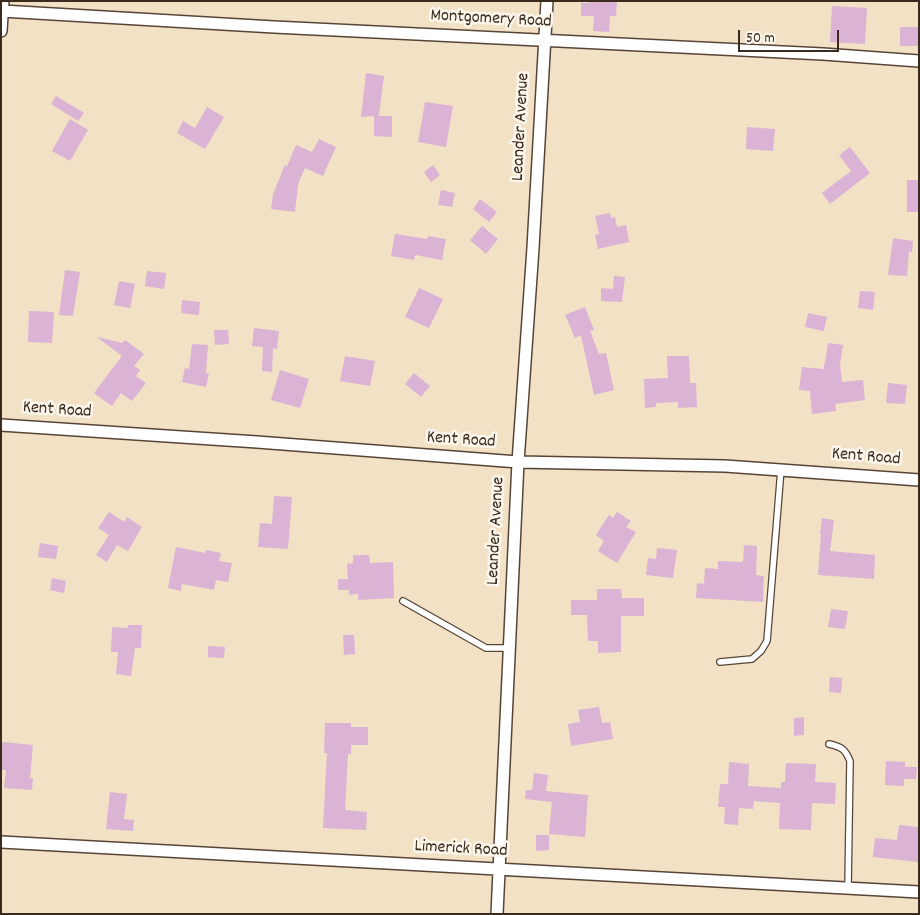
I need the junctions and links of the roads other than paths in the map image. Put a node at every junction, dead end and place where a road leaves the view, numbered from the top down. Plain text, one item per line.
1 (547, 1) edge
2 (2, 6) edge
3 (1, 31) edge
4 (545, 40) junction
5 (919, 61) edge
6 (1, 425) edge
7 (518, 462) junction
8 (781, 469) junction
9 (919, 480) edge
10 (403, 601) dead end
11 (509, 648) junction
12 (720, 662) dead end
13 (829, 744) dead end
14 (1, 842) edge
15 (500, 870) junction
16 (848, 888) junction
17 (919, 892) edge
18 (497, 914) edge

1 - 4 street, Leander Avenue
2 - 3 street
2 - 4 street, Montgomery Road
4 - 5 street, Montgomery Road
4 - 7 street, Leander Avenue
6 - 7 street, Kent Road
7 - 8 street, Kent Road
7 - 11 street, Leander Avenue
8 - 9 street, Kent Road
8 - 12 lane
10 - 11 lane
11 - 15 street, Leander Avenue
13 - 16 lane
14 - 15 street, Limerick Road
15 - 16 street, Limerick Road
15 - 18 street, Leander Avenue
16 - 17 street, Limerick Road

